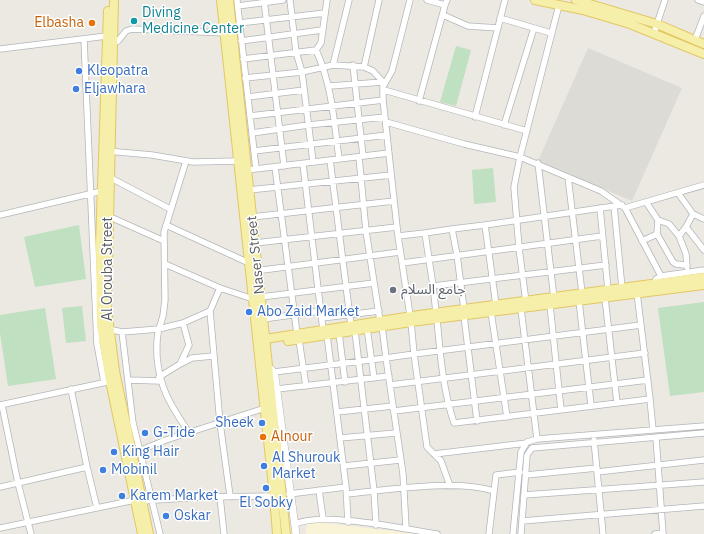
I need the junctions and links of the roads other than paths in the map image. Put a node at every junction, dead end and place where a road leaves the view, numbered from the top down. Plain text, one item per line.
1 (108, 0) edge
2 (114, 0) edge
3 (221, 0) edge
4 (229, 0) edge
5 (283, 0) edge
6 (290, 0) edge
7 (327, 0) edge
8 (349, 0) edge
9 (379, 0) edge
10 (410, 0) edge
11 (427, 0) edge
12 (505, 0) edge
13 (535, 0) edge
14 (576, 0) edge
15 (665, 0) edge
16 (698, 0) edge
17 (265, 1) edge
18 (593, 2) edge
19 (704, 2) edge
20 (237, 3) edge
21 (446, 3) edge
22 (559, 5) junction
23 (325, 13) junction
24 (443, 15) junction
25 (291, 16) junction
26 (704, 16) edge
27 (500, 18) junction
28 (268, 19) junction
29 (657, 24) junction
30 (498, 28) junction
31 (534, 28) junction
32 (234, 29) junction
33 (322, 30) junction
34 (551, 33) junction
35 (654, 33) junction
36 (294, 34) junction
37 (269, 38) junction
38 (84, 39) junction
39 (110, 39) junction
40 (694, 40) junction
41 (241, 41) junction
42 (704, 44) edge
43 (0, 49) edge
44 (316, 50) junction
45 (296, 52) junction
46 (704, 54) edge
47 (271, 55) junction
48 (236, 60) junction
49 (333, 65) junction
50 (353, 65) junction
51 (324, 67) junction
52 (364, 67) junction
53 (302, 72) junction
54 (274, 74) junction
55 (245, 78) junction
56 (355, 83) junction
57 (330, 86) junction
58 (383, 86) junction
59 (304, 90) junction
60 (276, 93) junction
61 (248, 97) junction
62 (383, 100) junction
63 (419, 101) junction
64 (357, 102) junction
65 (332, 105) junction
66 (306, 108) junction
67 (278, 112) junction
68 (250, 116) junction
69 (475, 117) junction
70 (386, 119) junction
71 (359, 120) junction
72 (334, 122) junction
73 (308, 124) junction
74 (504, 125) junction
75 (280, 129) junction
76 (527, 131) junction
77 (252, 133) junction
78 (386, 135) junction
79 (361, 137) junction
80 (337, 140) junction
81 (311, 143) junction
82 (282, 147) junction
83 (107, 151) junction
84 (254, 151) junction
85 (389, 153) junction
86 (361, 156) junction
87 (520, 157) junction
88 (339, 159) junction
89 (330, 160) junction
90 (186, 161) junction
91 (238, 161) junction
92 (313, 162) junction
93 (303, 164) junction
94 (538, 164) junction
95 (284, 166) junction
96 (275, 167) junction
97 (256, 169) junction
98 (247, 170) junction
99 (391, 175) junction
100 (109, 177) junction
101 (568, 177) junction
102 (361, 178) junction
103 (333, 180) junction
104 (307, 183) junction
105 (704, 186) edge
106 (277, 187) junction
107 (249, 190) junction
108 (102, 191) junction
109 (678, 193) junction
110 (90, 194) junction
111 (394, 201) junction
112 (646, 202) junction
113 (364, 204) junction
114 (614, 206) junction
115 (624, 206) junction
116 (336, 208) junction
117 (600, 208) junction
118 (170, 209) junction
119 (310, 210) junction
120 (572, 212) junction
121 (281, 214) junction
122 (693, 214) junction
123 (0, 215) edge
124 (543, 215) junction
125 (704, 218) edge
126 (106, 220) junction
127 (516, 220) junction
128 (658, 220) junction
129 (250, 222) junction
130 (166, 224) junction
131 (485, 225) junction
132 (397, 227) junction
133 (686, 228) junction
134 (452, 229) junction
135 (366, 231) junction
136 (425, 233) junction
137 (340, 234) junction
138 (657, 234) junction
139 (101, 235) junction
140 (92, 236) junction
141 (314, 236) junction
142 (398, 236) junction
143 (602, 236) junction
144 (679, 236) junction
145 (576, 239) junction
146 (285, 240) junction
147 (164, 241) junction
148 (642, 241) junction
149 (255, 243) junction
150 (548, 244) junction
151 (519, 248) junction
152 (704, 250) edge
153 (400, 252) junction
154 (488, 252) junction
155 (457, 255) junction
156 (370, 256) junction
157 (429, 259) junction
158 (343, 260) junction
159 (316, 263) junction
160 (402, 263) junction
161 (165, 264) junction
162 (606, 265) junction
163 (685, 265) junction
164 (288, 267) junction
165 (252, 268) junction
166 (580, 268) junction
167 (704, 270) edge
168 (550, 271) junction
169 (690, 272) junction
170 (523, 275) junction
171 (661, 276) junction
172 (704, 277) edge
173 (492, 280) junction
174 (374, 283) junction
175 (461, 283) junction
176 (655, 284) junction
177 (704, 285) edge
178 (432, 286) junction
179 (347, 287) junction
180 (220, 288) junction
181 (622, 288) junction
182 (320, 290) junction
183 (292, 293) junction
184 (607, 294) junction
185 (637, 294) junction
186 (580, 297) junction
187 (257, 298) junction
188 (552, 301) junction
189 (526, 302) junction
190 (496, 305) junction
191 (521, 309) junction
192 (210, 311) junction
193 (321, 311) junction
194 (379, 311) junction
195 (491, 312) junction
196 (260, 313) junction
197 (349, 313) junction
198 (464, 313) junction
199 (294, 314) junction
200 (437, 316) junction
201 (322, 318) junction
202 (410, 319) junction
203 (183, 323) junction
204 (381, 324) junction
205 (641, 325) junction
206 (353, 328) junction
207 (367, 328) junction
208 (108, 329) junction
209 (159, 329) junction
210 (608, 329) junction
211 (122, 332) junction
212 (325, 333) junction
213 (340, 333) junction
214 (582, 333) junction
215 (298, 337) junction
216 (554, 337) junction
217 (525, 340) junction
218 (265, 342) junction
219 (495, 344) junction
220 (468, 347) junction
221 (440, 350) junction
222 (645, 353) junction
223 (414, 354) junction
224 (213, 356) junction
225 (612, 357) junction
226 (386, 358) junction
227 (371, 361) junction
228 (585, 361) junction
229 (359, 362) junction
230 (344, 363) junction
231 (180, 364) junction
232 (556, 364) junction
233 (330, 365) junction
234 (304, 368) junction
235 (528, 368) junction
236 (271, 370) junction
237 (499, 371) junction
238 (472, 374) junction
239 (389, 376) junction
240 (374, 378) junction
241 (445, 378) junction
242 (160, 379) junction
243 (128, 380) junction
244 (361, 380) junction
245 (648, 380) junction
246 (417, 381) junction
247 (107, 382) junction
248 (345, 382) junction
249 (333, 383) junction
250 (615, 384) junction
251 (390, 385) junction
252 (306, 386) junction
253 (588, 388) junction
254 (71, 389) junction
255 (277, 389) junction
256 (560, 391) junction
257 (531, 395) junction
258 (116, 398) junction
259 (503, 399) junction
260 (650, 399) junction
261 (475, 402) junction
262 (617, 403) junction
263 (1, 405) edge
264 (449, 406) junction
265 (591, 406) junction
266 (265, 408) junction
267 (422, 408) junction
268 (365, 409) junction
269 (393, 409) junction
270 (561, 410) junction
271 (337, 412) junction
272 (534, 414) junction
273 (507, 417) junction
274 (477, 420) junction
275 (220, 423) junction
276 (704, 426) edge
277 (653, 430) junction
278 (396, 432) junction
279 (189, 433) junction
280 (704, 433) edge
281 (367, 435) junction
282 (656, 437) junction
283 (340, 438) junction
284 (594, 438) junction
285 (537, 439) junction
286 (138, 440) junction
287 (129, 442) junction
288 (527, 442) junction
289 (141, 450) junction
290 (434, 454) junction
291 (274, 458) junction
292 (400, 460) junction
293 (704, 460) edge
294 (371, 464) junction
295 (658, 464) junction
296 (344, 466) junction
297 (87, 467) junction
298 (597, 470) junction
299 (523, 473) junction
300 (704, 482) edge
301 (18, 483) junction
302 (450, 486) junction
303 (660, 486) junction
304 (0, 487) edge
305 (346, 487) junction
306 (404, 489) junction
307 (319, 490) junction
308 (599, 490) junction
309 (374, 491) junction
310 (494, 491) junction
311 (289, 494) junction
312 (347, 494) junction
313 (524, 495) junction
314 (230, 496) junction
315 (274, 496) junction
316 (220, 497) junction
317 (150, 499) junction
318 (138, 500) junction
319 (704, 506) edge
320 (97, 508) junction
321 (661, 510) junction
322 (601, 516) junction
323 (323, 519) junction
324 (522, 521) junction
325 (28, 522) junction
326 (348, 522) junction
327 (295, 524) junction
328 (376, 525) junction
329 (0, 528) edge
330 (406, 528) junction
331 (31, 534) edge
332 (142, 534) edge
333 (149, 534) edge
334 (160, 534) edge
335 (224, 534) edge
336 (276, 534) edge
337 (286, 534) edge
338 (296, 534) edge
339 (438, 534) edge
340 (489, 534) edge
341 (513, 534) edge
342 (521, 534) edge
343 (603, 534) edge
344 (655, 534) edge
345 (663, 534) edge

1 - 39 main road, Al Orouba Street
2 - 39 main road, Al Orouba Street
3 - 32 main road, Naser Street
4 - 32 main road, Naser Street
5 - 17 street
6 - 25 street
7 - 23 street
8 - 49 street
9 - 52 street
10 - 58 street
11 - 21 street
12 - 27 street
13 - 22 main road
14 - 18 main road
15 - 29 street
16 - 19 street
17 - 20 street
17 - 28 street
18 - 29 main road
20 - 32 street
21 - 24 street
22 - 34 street
22 - 35 main road
23 - 25 street
23 - 33 street
24 - 30 street
24 - 63 street
25 - 28 street
25 - 36 street
26 - 40 street
27 - 30 street
27 - 31 street
28 - 32 street
28 - 37 street
29 - 35 street
29 - 40 main road
30 - 69 street
31 - 34 street
31 - 74 street
32 - 39 street
32 - 41 street
32 - 48 main road, Naser Street
33 - 36 street
33 - 44 street
34 - 76 street
35 - 46 main road
36 - 37 street
36 - 45 street
37 - 41 street
37 - 47 street
38 - 39 street
38 - 43 street
38 - 110 street
39 - 83 main road, Al Orouba Street
40 - 42 main road
41 - 48 street
44 - 45 street
44 - 51 street
45 - 47 street
45 - 53 street
47 - 48 street
47 - 54 street
48 - 55 street
48 - 91 main road, Naser Street
48 - 98 main road, Naser Street
49 - 50 street
49 - 51 street
50 - 52 street
50 - 56 street
51 - 53 street
51 - 57 street
52 - 58 street
53 - 54 street
53 - 59 street
54 - 55 street
54 - 60 street
55 - 61 street
56 - 57 street
56 - 58 street
56 - 64 street
57 - 65 street
58 - 62 street
58 - 63 street
59 - 60 street
59 - 66 street
60 - 61 street
60 - 67 street
61 - 68 street
62 - 64 street
62 - 70 street
63 - 69 street
64 - 65 street
64 - 71 street
65 - 66 street
65 - 72 street
66 - 67 street
66 - 73 street
67 - 68 street
67 - 75 street
68 - 77 street
69 - 74 street
70 - 71 street
70 - 78 street
70 - 87 street
71 - 72 street
71 - 79 street
72 - 73 street
72 - 80 street
73 - 75 street
73 - 81 street
74 - 76 street
75 - 77 street
75 - 82 street
76 - 87 street
77 - 84 street
78 - 79 street
78 - 85 street
79 - 80 street
79 - 86 street
80 - 81 street
80 - 88 street
81 - 82 street
81 - 92 street
82 - 84 street
82 - 95 street
83 - 90 street
83 - 100 main road, Al Orouba Street
83 - 108 main road, Al Orouba Street
84 - 97 street
85 - 86 street
85 - 99 street
86 - 88 street
86 - 102 street
87 - 94 street
87 - 127 street
88 - 89 street
89 - 92 street
89 - 103 street
90 - 91 street
90 - 118 street
91 - 129 main road, Naser Street
92 - 93 street
93 - 95 street
93 - 104 street
94 - 101 street
94 - 124 street
95 - 96 street
96 - 97 street
96 - 106 street
97 - 98 street
98 - 107 main road, Naser Street
99 - 102 street
99 - 111 street
100 - 118 street
100 - 126 main road, Al Orouba Street
101 - 115 street
101 - 120 street
102 - 103 street
102 - 113 street
103 - 104 street
103 - 116 street
104 - 106 street
104 - 119 street
105 - 109 street
106 - 107 street
106 - 121 street
107 - 129 main road, Naser Street
108 - 110 street
108 - 126 main road, Al Orouba Street
109 - 112 street
109 - 122 street
110 - 123 street
110 - 140 street
111 - 113 street
111 - 132 street
112 - 115 street
112 - 128 street
113 - 116 street
113 - 135 street
114 - 115 street
114 - 117 street
114 - 181 street
115 - 148 street
116 - 119 street
116 - 137 street
117 - 120 street
117 - 143 street
118 - 130 street
119 - 121 street
119 - 141 street
120 - 124 street
120 - 145 street
121 - 129 street
121 - 146 street
122 - 125 street
122 - 133 street
124 - 127 street
124 - 150 street
126 - 139 main road, Al Orouba Street
126 - 147 street
126 - 208 main road, Al Orouba Street
127 - 131 street
127 - 151 street
128 - 138 street
128 - 144 street
129 - 149 main road, Naser Street
129 - 165 main road, Naser Street
130 - 147 street
130 - 165 street
131 - 134 street
131 - 154 street
132 - 135 street
132 - 142 street
133 - 144 street
133 - 152 street
134 - 136 street
134 - 155 street
135 - 137 street
135 - 156 street
136 - 142 street
136 - 157 street
137 - 141 street
137 - 158 street
138 - 148 street
138 - 163 street
139 - 140 street
139 - 247 main road, Al Orouba Street
140 - 247 street
141 - 146 street
141 - 159 street
142 - 153 street
143 - 145 street
143 - 162 street
144 - 163 street
145 - 150 street
145 - 166 street
146 - 149 street
146 - 164 street
147 - 161 street
148 - 171 street
149 - 165 main road, Naser Street
150 - 151 street
150 - 168 street
151 - 154 street
151 - 170 street
153 - 156 street
153 - 160 street
154 - 155 street
154 - 173 street
155 - 157 street
155 - 175 street
156 - 158 street
156 - 174 street
157 - 160 street
157 - 178 street
158 - 159 street
158 - 179 street
159 - 164 street
159 - 182 street
160 - 202 street
161 - 180 street
161 - 209 street
162 - 166 street
162 - 184 street
163 - 169 street
164 - 165 street
164 - 183 street
165 - 187 main road, Naser Street
166 - 168 street
166 - 186 street
167 - 169 street
168 - 170 street
168 - 188 street
169 - 171 street
170 - 173 street
170 - 189 street
171 - 176 street
172 - 176 main road
173 - 175 street
173 - 190 street
174 - 179 street
174 - 194 street
175 - 178 street
175 - 198 street
176 - 181 main road
177 - 185 main road
178 - 200 street
179 - 182 street
179 - 197 street
180 - 187 street
180 - 192 street
181 - 184 main road
182 - 183 street
182 - 193 street
183 - 187 street
183 - 199 street
184 - 185 main road
184 - 186 main road
184 - 210 street
185 - 205 street
186 - 188 main road
186 - 214 street
187 - 196 main road, Naser Street
188 - 189 main road
188 - 191 main road
188 - 216 street
189 - 190 main road
190 - 198 main road
191 - 195 main road
191 - 217 street
192 - 203 street
192 - 224 street
193 - 199 street
193 - 201 street
194 - 197 street
194 - 204 street
195 - 198 main road
195 - 219 street
196 - 199 street
196 - 218 main road, Naser Street
196 - 266 main road, Naser Street
197 - 201 street
197 - 206 street
198 - 200 main road
198 - 220 street
199 - 215 street
200 - 202 main road
200 - 221 street
201 - 212 street
202 - 204 main road
202 - 223 street
203 - 209 street
203 - 231 street
204 - 206 main road
204 - 207 main road
204 - 226 street
205 - 210 street
205 - 222 street
206 - 207 main road
206 - 212 main road
206 - 213 main road
206 - 229 street
207 - 227 street
208 - 211 street
208 - 258 main road, Al Orouba Street
209 - 211 street
209 - 242 street
210 - 214 street
210 - 225 street
211 - 243 street
212 - 213 main road
212 - 215 main road
212 - 233 street
213 - 230 street
214 - 216 street
214 - 228 street
215 - 218 main road
215 - 234 street
216 - 217 street
216 - 232 street
217 - 219 street
217 - 235 street
218 - 236 main road, Naser Street
219 - 220 street
219 - 237 street
220 - 221 street
220 - 238 street
221 - 223 street
221 - 241 street
222 - 225 street
222 - 245 street
223 - 226 street
223 - 246 street
224 - 231 street
224 - 275 street
225 - 228 street
225 - 250 street
226 - 227 street
226 - 239 street
227 - 229 street
227 - 240 street
228 - 232 street
228 - 253 street
229 - 230 street
229 - 244 street
230 - 233 street
230 - 248 street
231 - 242 street
232 - 235 street
232 - 256 street
233 - 234 street
233 - 249 street
234 - 236 street
234 - 252 street
235 - 237 street
235 - 257 street
236 - 255 street
236 - 291 main road, Naser Street
237 - 238 street
237 - 259 street
238 - 241 street
238 - 261 street
239 - 240 street
239 - 251 street
240 - 244 street
241 - 246 street
241 - 264 street
242 - 243 street
242 - 279 street
243 - 286 street
244 - 248 street
244 - 268 street
245 - 250 street
245 - 260 street
246 - 251 street
246 - 267 street
247 - 254 street
247 - 258 main road, Al Orouba Street
248 - 249 street
249 - 252 street
249 - 271 street
250 - 253 street
250 - 262 street
251 - 269 street
252 - 255 street
253 - 256 street
253 - 265 street
254 - 263 street
254 - 297 street
255 - 311 street
256 - 257 street
256 - 270 street
257 - 259 street
257 - 272 street
258 - 287 main road, Al Orouba Street
258 - 318 main road, Al Orouba Street
259 - 261 street
259 - 273 street
260 - 262 street
260 - 277 street
261 - 264 street
261 - 274 street
262 - 265 street
263 - 301 street
264 - 267 street
264 - 274 street
265 - 270 street
266 - 275 street
266 - 291 main road, Naser Street
267 - 269 street
267 - 290 street
268 - 269 street
268 - 271 street
268 - 281 street
269 - 278 street
270 - 272 street
271 - 283 street
272 - 273 street
272 - 285 street
273 - 274 street
275 - 279 street
275 - 314 street
276 - 277 street
277 - 284 street
278 - 281 street
278 - 292 street
279 - 289 street
280 - 282 street
281 - 283 street
281 - 294 street
282 - 284 street
282 - 295 street
283 - 296 street
284 - 285 street
284 - 298 street
284 - 299 street
285 - 288 street
286 - 287 main road
286 - 289 street
287 - 318 main road, Al Orouba Street
288 - 290 street
288 - 299 street
289 - 317 street
290 - 302 street
291 - 315 main road, Naser Street
291 - 337 main road, Naser Street
292 - 294 street
292 - 306 street
293 - 295 street
294 - 296 street
294 - 309 street
295 - 298 street
295 - 303 street
296 - 305 street
297 - 301 street
297 - 320 street
298 - 299 street
298 - 308 street
299 - 310 street
299 - 313 street
299 - 341 street
300 - 303 street
301 - 304 street
301 - 325 street
302 - 306 street
302 - 310 street
303 - 308 street
303 - 321 street
305 - 307 street
305 - 312 street
306 - 309 street
306 - 330 street
307 - 311 street
307 - 323 street
308 - 313 street
308 - 322 street
309 - 312 street
309 - 328 street
310 - 340 street
311 - 327 street
312 - 326 street
313 - 324 street
314 - 315 street
314 - 316 street
315 - 336 main road, Naser Street
316 - 317 street
316 - 335 street
317 - 318 street
317 - 334 street
318 - 320 street
318 - 332 main road, Al Orouba Street
318 - 333 main road, Al Orouba Street
319 - 321 street
320 - 325 street
321 - 322 street
321 - 345 street
322 - 324 street
322 - 343 street
323 - 326 street
323 - 327 street
324 - 342 street
325 - 329 street
325 - 331 street
326 - 328 street
327 - 338 street
328 - 330 street
330 - 339 street
344 - 345 street

